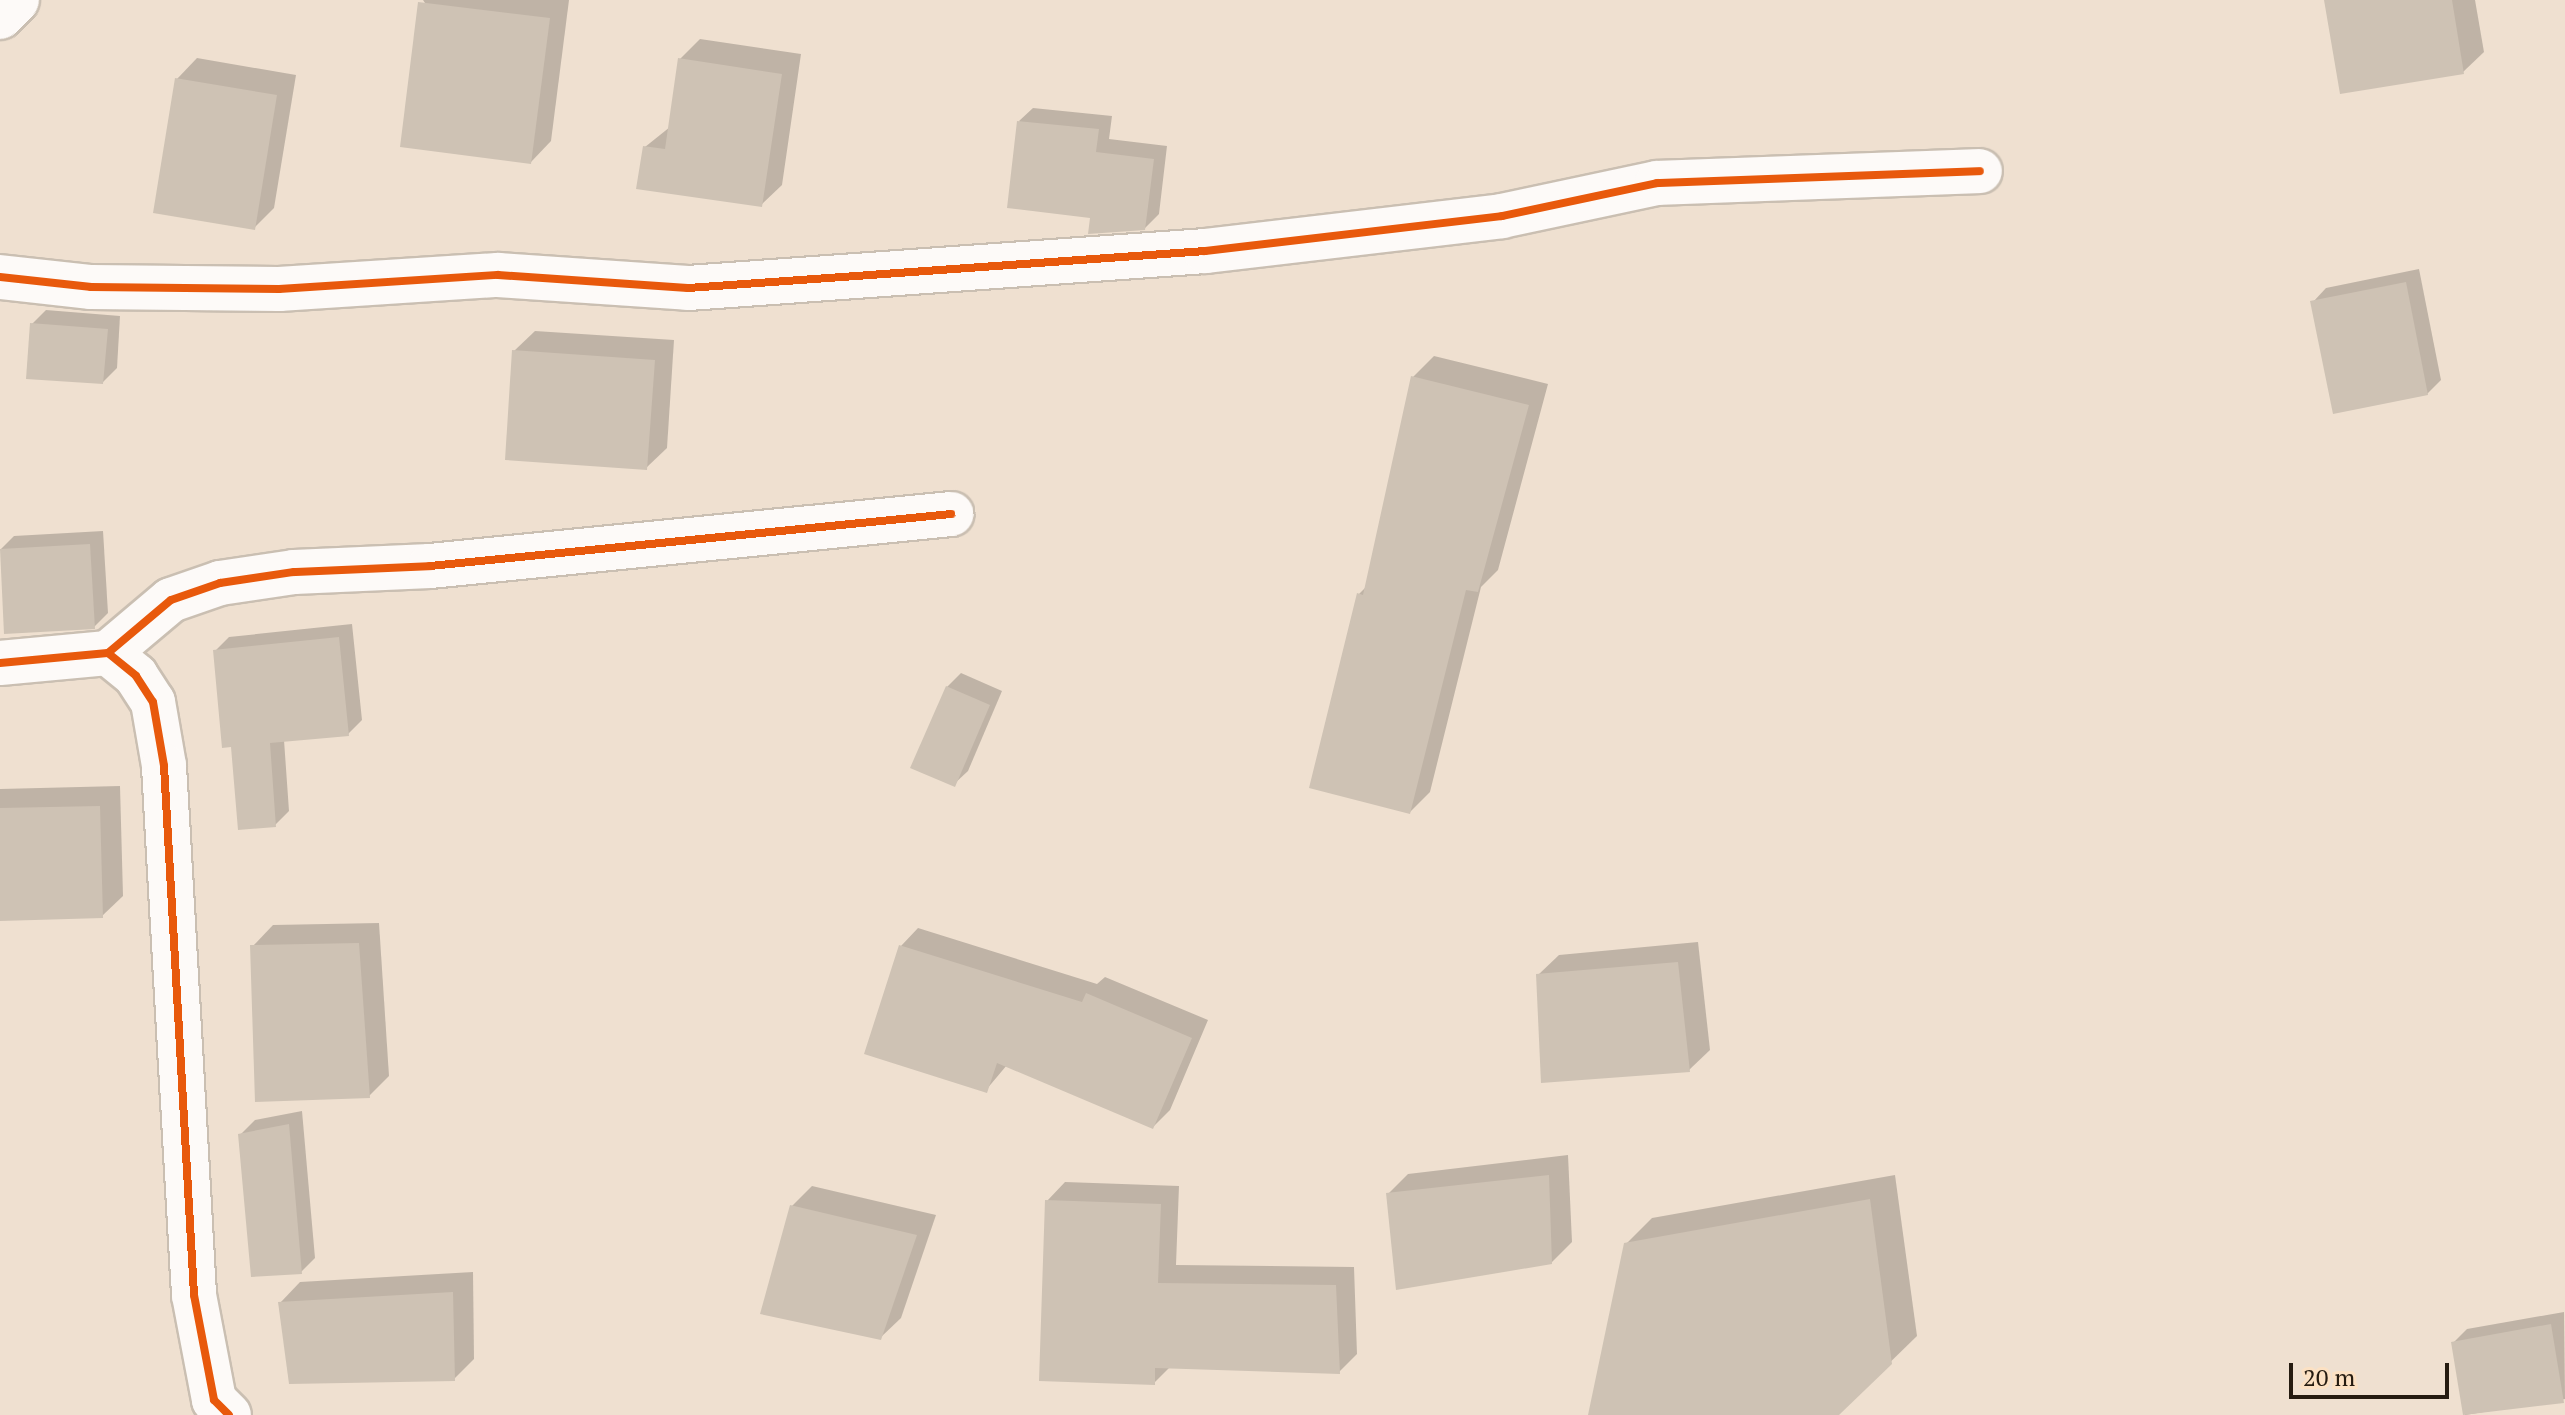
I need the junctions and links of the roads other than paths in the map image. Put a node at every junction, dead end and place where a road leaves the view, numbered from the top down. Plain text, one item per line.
1 (17, 0) edge
2 (0, 17) edge
3 (1980, 171) dead end
4 (0, 277) edge
5 (951, 514) dead end
6 (108, 653) junction
7 (0, 663) edge
8 (229, 1415) edge

1 - 2 street
3 - 4 street
5 - 6 street
6 - 7 street
6 - 8 street

